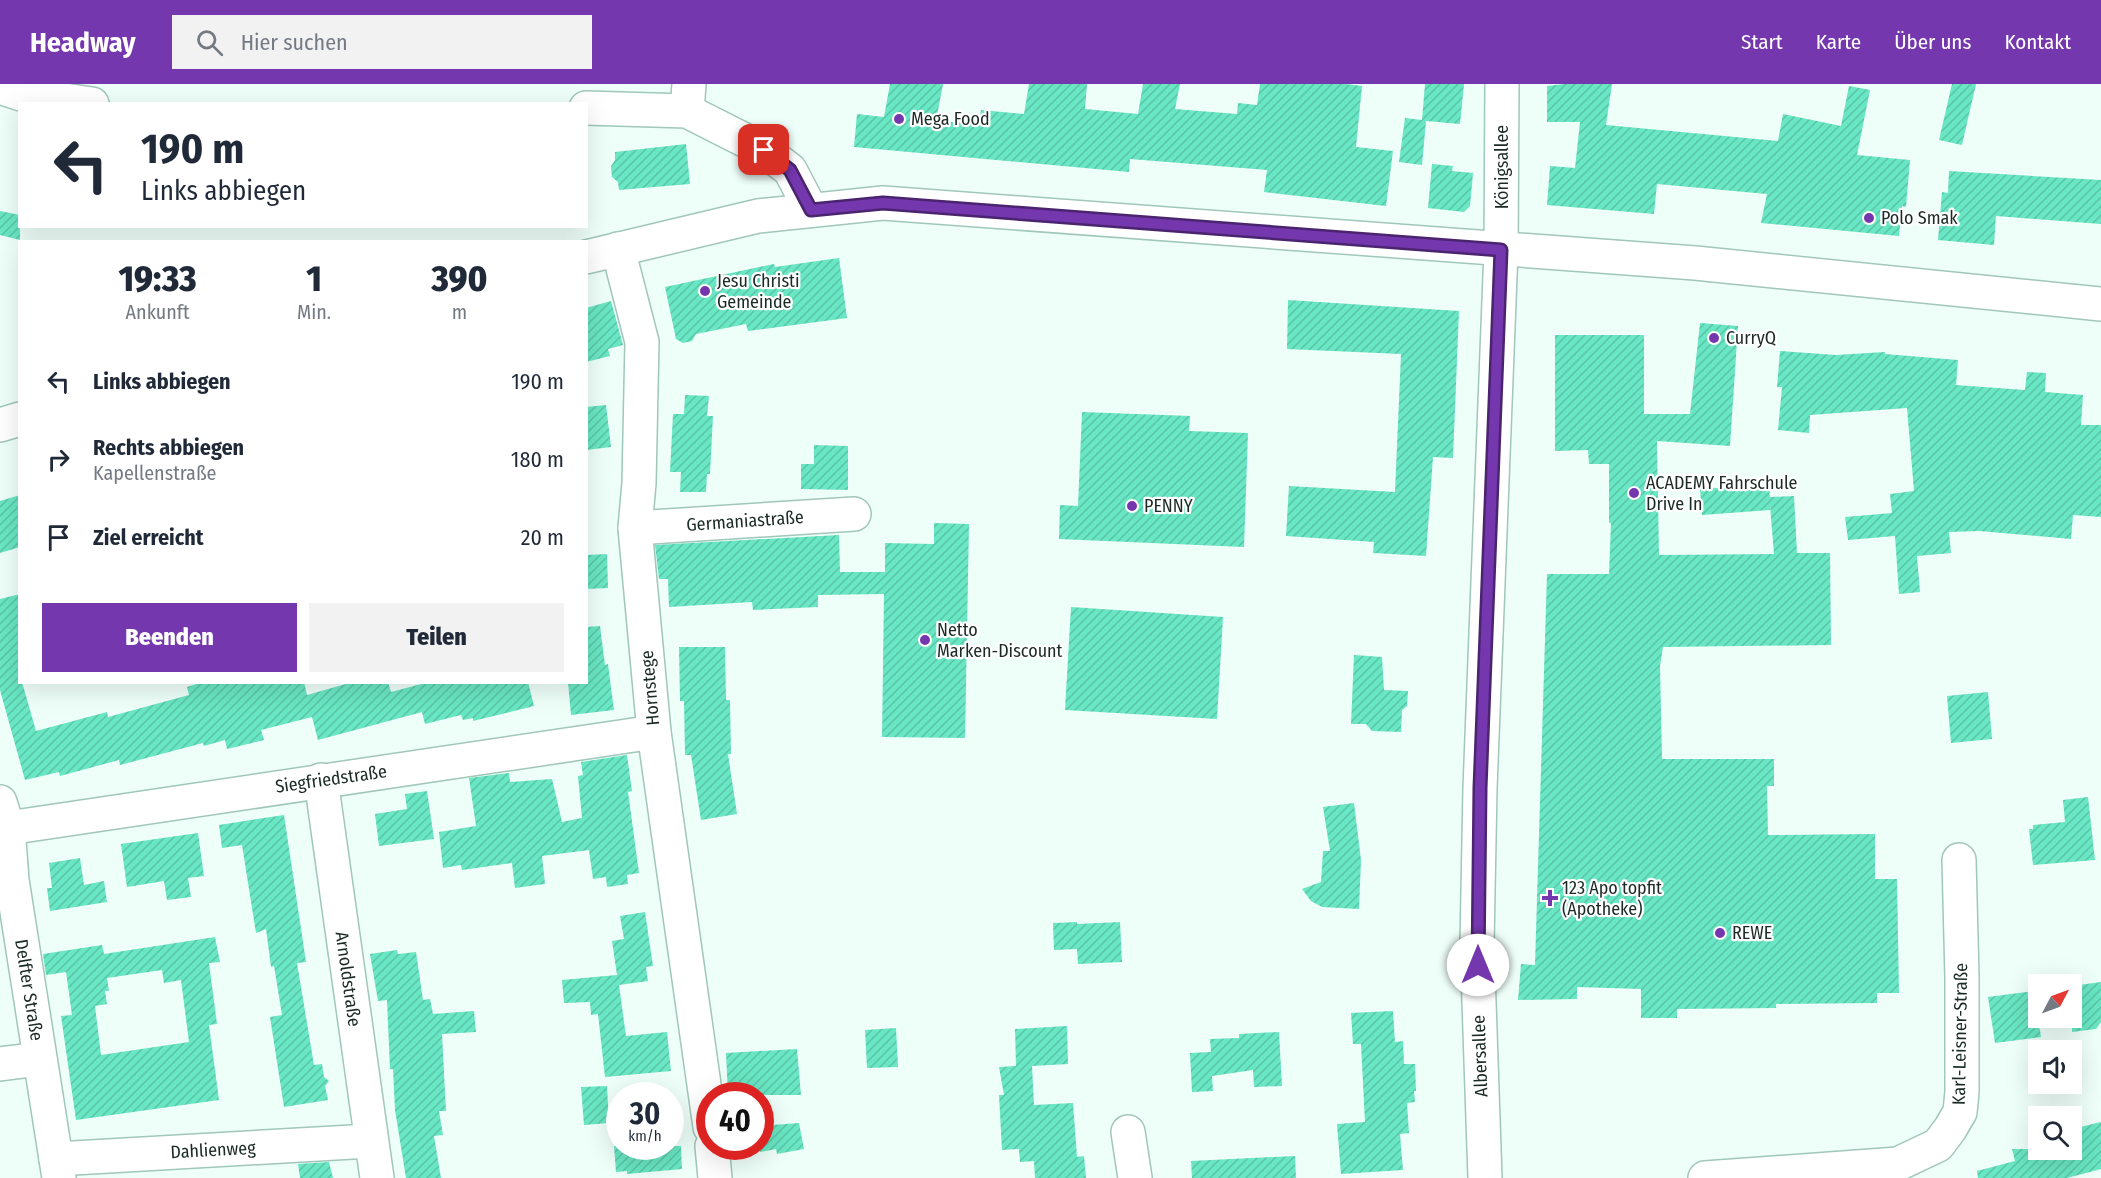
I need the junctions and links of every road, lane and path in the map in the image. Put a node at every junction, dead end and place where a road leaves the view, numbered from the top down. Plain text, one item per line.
1 (1502, 84) edge
2 (0, 87) edge
3 (688, 98) edge
4 (78, 102) edge
5 (588, 108) edge
6 (811, 210) junction
7 (618, 249) junction
8 (1501, 250) junction
9 (588, 256) edge
10 (2101, 304) edge
11 (18, 420) edge
12 (0, 424) edge
13 (854, 514) dead end
14 (635, 528) junction
15 (654, 732) junction
16 (321, 780) junction
17 (4, 815) edge
18 (1959, 860) dead end
19 (40, 1059) junction
20 (0, 1064) edge
21 (704, 1082) edge
22 (1128, 1132) dead end
23 (370, 1140) junction
24 (713, 1160) edge
25 (57, 1169) edge
26 (377, 1178) edge
27 (715, 1178) edge
28 (1135, 1178) edge
29 (1485, 1178) edge
30 (1705, 1178) edge

1 - 8 street, Königsallee
2 - 4 street
3 - 5 street
3 - 6 street
6 - 7 street
6 - 8 street
7 - 9 street
7 - 14 street, Hornstege
8 - 10 street
8 - 29 street, Albersallee
11 - 12 street
13 - 14 street, Germaniastraße
14 - 15 street, Hornstege
15 - 16 street, Siegfriedstraße
15 - 21 street, Hornstege
16 - 17 street, Siegfriedstraße
16 - 23 street, Arnoldstraße
17 - 19 street, Delfter Straße
18 - 30 street, Karl-Leisner-Straße
19 - 20 street
19 - 25 street, Delfter Straße
22 - 28 street
23 - 25 street, Dahlienweg
23 - 26 street, Arnoldstraße
24 - 27 street

